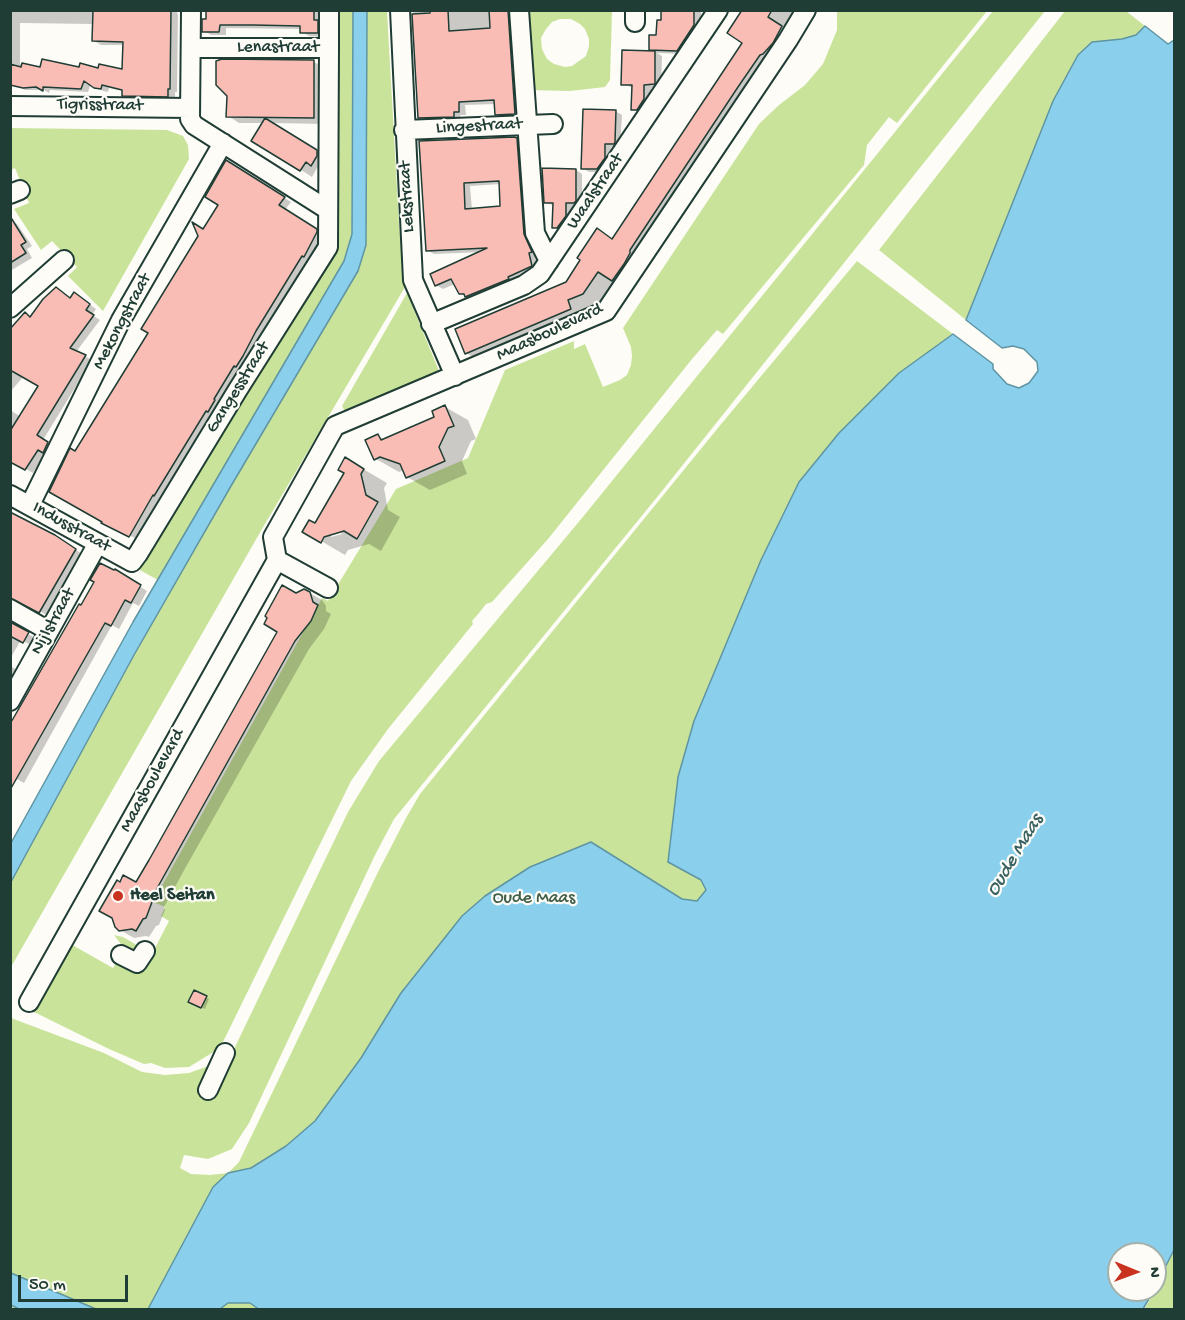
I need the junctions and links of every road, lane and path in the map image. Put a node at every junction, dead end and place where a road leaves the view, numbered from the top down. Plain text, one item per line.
1 (191, 10) edge
2 (329, 10) edge
3 (400, 10) edge
4 (519, 10) edge
5 (718, 10) edge
6 (806, 10) edge
7 (191, 48) junction
8 (329, 48) junction
9 (10, 106) edge
10 (190, 108) junction
11 (553, 124) dead end
12 (529, 125) junction
13 (404, 130) junction
14 (223, 143) junction
15 (328, 210) junction
16 (64, 260) dead end
17 (549, 261) junction
18 (10, 308) edge
19 (431, 324) junction
20 (455, 375) junction
21 (10, 495) edge
22 (30, 505) junction
23 (98, 543) junction
24 (277, 560) junction
25 (132, 562) joint
26 (328, 588) dead end
27 (10, 609) edge
28 (49, 632) junction
29 (12, 697) edge
30 (145, 951) dead end
31 (121, 955) dead end
32 (29, 1002) dead end
33 (225, 1053) dead end
34 (208, 1090) dead end

1 - 7 street
2 - 8 street, Lenastraat
3 - 13 street, Lekstraat
4 - 12 street
5 - 17 street, Waalstraat
6 - 20 street, Maasboulevard
7 - 8 street, Lenastraat
7 - 10 street
8 - 15 street, Gangesstraat
9 - 10 street, Tigrisstraat
10 - 14 street
11 - 12 street, Lingestraat
12 - 13 street, Lingestraat
12 - 17 street
13 - 19 street, Lekstraat
14 - 15 street
14 - 22 street, Mekongstraat
15 - 25 street, Gangesstraat
16 - 18 street
17 - 19 street, Waalstraat
19 - 20 street, Lekstraat
20 - 24 street, Maasboulevard
21 - 22 street, Indusstraat
22 - 23 street, Indusstraat
23 - 25 street, Indusstraat
23 - 28 street, Nijlstraat
24 - 26 street
24 - 32 street, Maasboulevard
27 - 28 street
28 - 29 street, Nijlstraat
30 - 31 street
33 - 34 street

